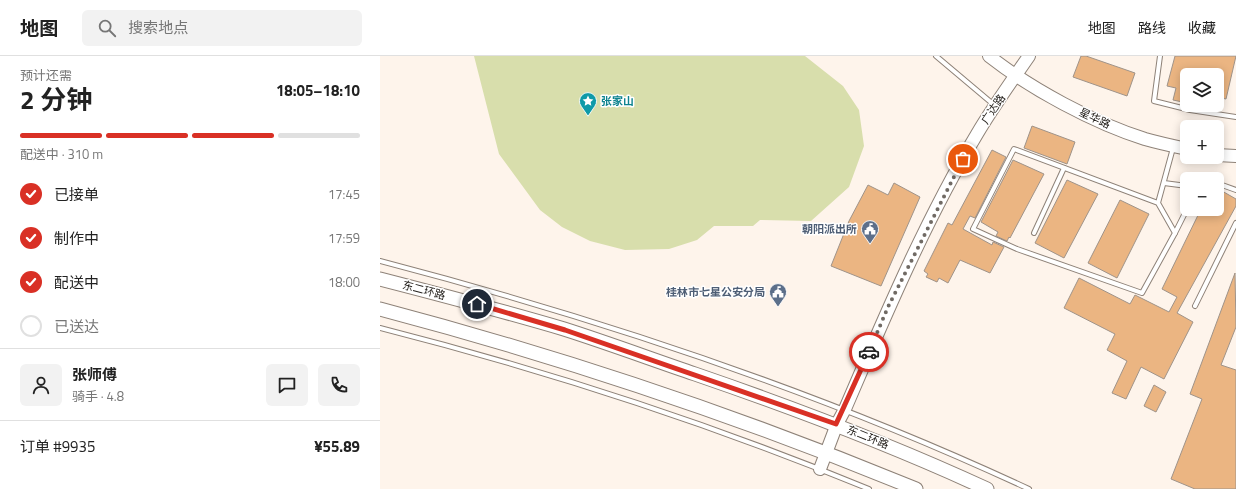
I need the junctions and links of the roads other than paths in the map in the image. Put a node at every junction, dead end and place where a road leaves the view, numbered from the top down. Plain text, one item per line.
1 (936, 56) edge
2 (989, 56) edge
3 (1029, 56) edge
4 (1160, 56) edge
5 (1012, 73) junction
6 (995, 106) junction
7 (1236, 117) edge
8 (1174, 146) junction
9 (1180, 147) edge
10 (1224, 155) edge
11 (1236, 156) edge
12 (1064, 168) junction
13 (1164, 183) junction
14 (1180, 185) edge
15 (1224, 186) edge
16 (1236, 190) edge
17 (1158, 203) junction
18 (1184, 216) edge
19 (1236, 223) edge
20 (1034, 233) dead end
21 (1175, 233) junction
22 (380, 261) edge
23 (380, 279) edge
24 (1195, 306) dead end
25 (380, 309) edge
26 (380, 328) edge
27 (845, 409) junction
28 (836, 424) junction
29 (826, 452) junction
30 (820, 469) junction
31 (869, 489) edge
32 (916, 489) edge
33 (987, 489) edge
34 (1029, 489) edge

1 - 6 lane
2 - 5 street, 星华路
3 - 5 street, 广达路
4 - 7 lane
5 - 6 street, 广达路
5 - 8 street, 星华路
6 - 27 street, 广达路
8 - 9 street, 星华路
8 - 13 lane
10 - 11 street
12 - 17 lane
12 - 20 lane
12 - 21 lane
13 - 14 lane
13 - 17 lane
15 - 16 lane
17 - 21 lane
18 - 21 lane
19 - 24 lane
22 - 27 lane
23 - 28 main road, 东二环路
25 - 29 main road
26 - 30 lane
27 - 28 street, 广达路
27 - 34 lane
28 - 29 street, 广达路
28 - 33 main road, 东二环路
29 - 30 street, 广达路
29 - 32 main road
30 - 31 lane

